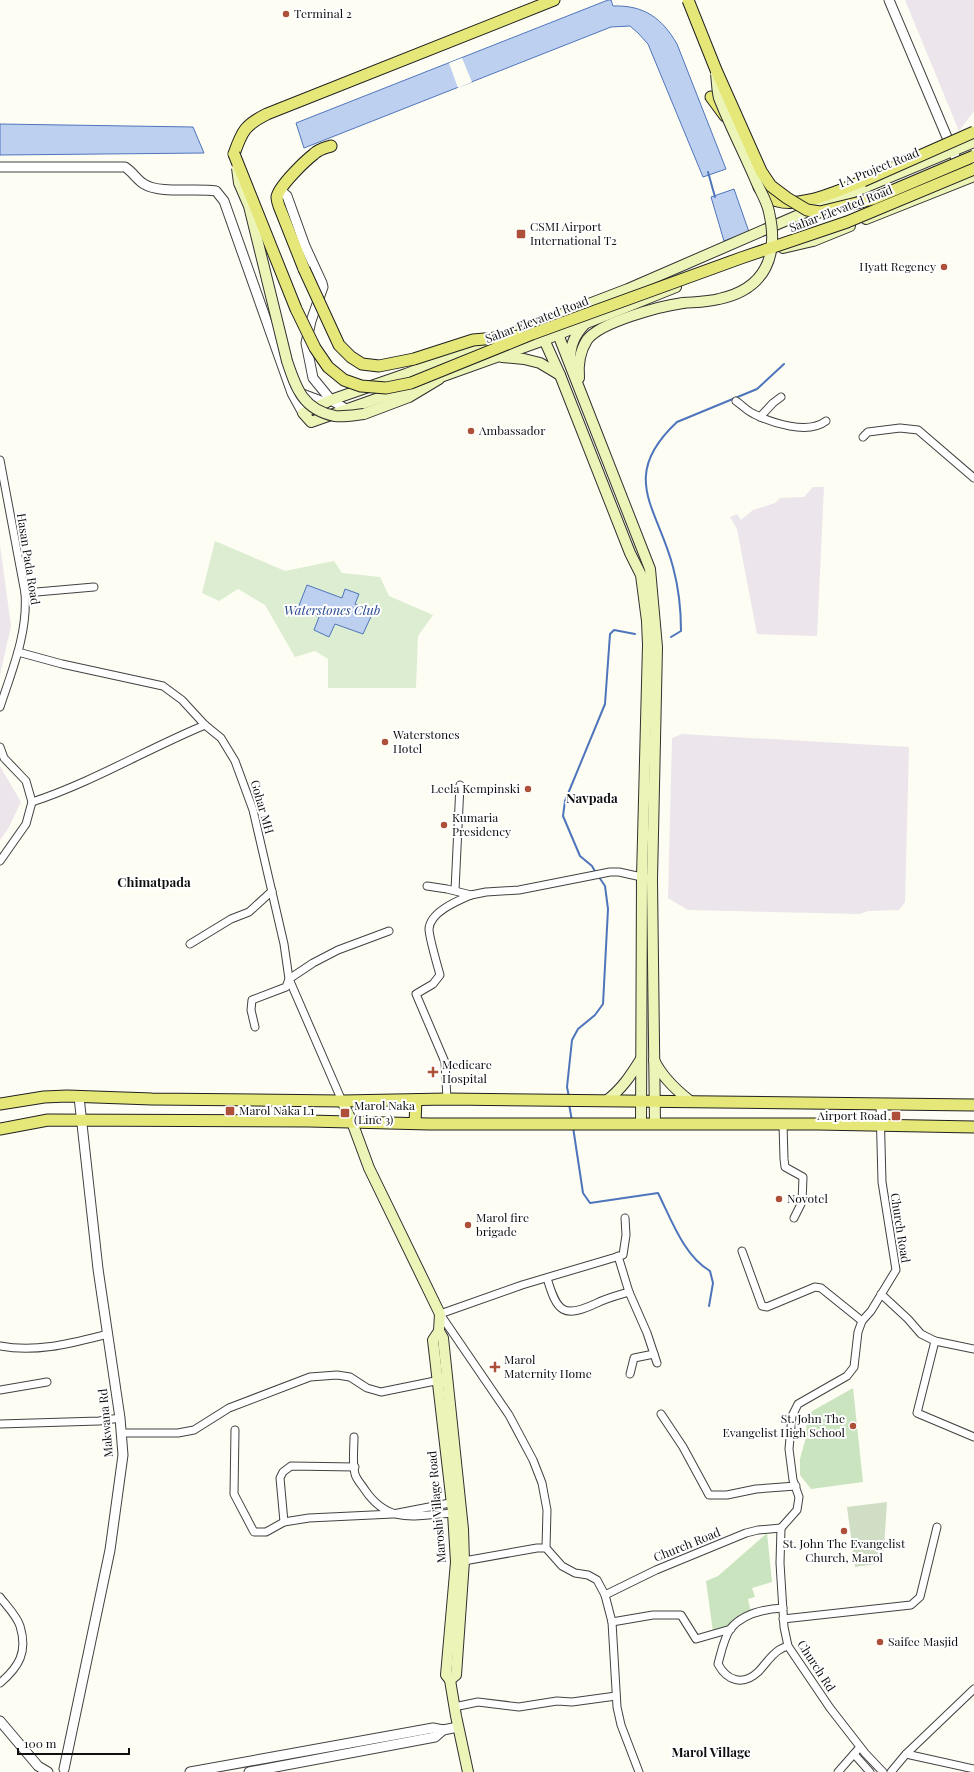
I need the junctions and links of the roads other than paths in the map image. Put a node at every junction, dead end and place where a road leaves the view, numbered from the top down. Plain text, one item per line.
1 (554, 0) edge
2 (688, 0) edge
3 (889, 0) edge
4 (716, 70) junction
5 (711, 97) dead end
6 (974, 132) edge
7 (974, 142) edge
8 (331, 146) dead end
9 (954, 151) junction
10 (234, 154) junction
11 (974, 156) edge
12 (0, 167) edge
13 (974, 169) edge
14 (969, 178) edge
15 (280, 190) junction
16 (551, 318) junction
17 (538, 323) junction
18 (585, 324) junction
19 (532, 334) junction
20 (558, 335) junction
21 (544, 340) junction
22 (497, 357) junction
23 (570, 363) junction
24 (448, 374) junction
25 (560, 375) junction
26 (291, 389) junction
27 (580, 390) junction
28 (781, 397) dead end
29 (736, 401) dead end
30 (329, 402) junction
31 (346, 409) junction
32 (303, 413) junction
33 (760, 417) junction
34 (826, 421) dead end
35 (863, 437) dead end
36 (0, 460) edge
37 (974, 478) edge
38 (94, 586) dead end
39 (25, 593) junction
40 (18, 652) junction
41 (0, 707) edge
42 (205, 725) junction
43 (0, 747) edge
44 (460, 785) dead end
45 (32, 802) junction
46 (0, 861) edge
47 (647, 878) junction
48 (427, 886) dead end
49 (272, 890) junction
50 (454, 890) junction
51 (470, 895) junction
52 (389, 931) dead end
53 (190, 944) dead end
54 (289, 979) junction
55 (255, 1027) dead end
56 (641, 1059) junction
57 (654, 1060) junction
58 (79, 1097) junction
59 (446, 1098) junction
60 (342, 1100) junction
61 (416, 1100) junction
62 (606, 1101) junction
63 (640, 1101) junction
64 (655, 1101) junction
65 (690, 1101) junction
66 (0, 1104) edge
67 (880, 1105) junction
68 (974, 1105) edge
69 (82, 1120) junction
70 (352, 1122) junction
71 (416, 1123) junction
72 (641, 1123) junction
73 (655, 1123) junction
74 (783, 1124) junction
75 (881, 1125) junction
76 (974, 1127) edge
77 (0, 1129) edge
78 (625, 1218) dead end
79 (794, 1218) dead end
80 (742, 1251) dead end
81 (618, 1256) junction
82 (547, 1278) junction
83 (629, 1292) junction
84 (881, 1294) junction
85 (440, 1314) junction
86 (862, 1321) junction
87 (108, 1334) junction
88 (935, 1341) junction
89 (0, 1346) edge
90 (974, 1349) edge
91 (654, 1354) junction
92 (656, 1363) dead end
93 (630, 1374) dead end
94 (442, 1380) junction
95 (47, 1382) dead end
96 (0, 1390) edge
97 (661, 1414) dead end
98 (120, 1418) junction
99 (0, 1424) edge
100 (235, 1430) dead end
101 (121, 1433) junction
102 (354, 1437) dead end
103 (974, 1437) edge
104 (355, 1467) junction
105 (796, 1486) junction
106 (456, 1507) junction
107 (393, 1514) junction
108 (284, 1522) junction
109 (781, 1528) junction
110 (937, 1528) dead end
111 (546, 1548) junction
112 (464, 1561) junction
113 (605, 1595) junction
114 (0, 1597) edge
115 (783, 1608) junction
116 (783, 1619) junction
117 (612, 1622) junction
118 (731, 1629) junction
119 (788, 1646) junction
120 (450, 1680) junction
121 (0, 1683) edge
122 (974, 1689) edge
123 (616, 1696) junction
124 (454, 1707) junction
125 (0, 1721) edge
126 (458, 1727) junction
127 (443, 1730) junction
128 (860, 1747) junction
129 (854, 1754) junction
130 (906, 1754) junction
131 (974, 1769) edge
132 (66, 1770) edge
133 (48, 1772) edge
134 (52, 1772) edge
135 (190, 1772) edge
136 (249, 1772) edge
137 (468, 1772) edge
138 (639, 1772) edge
139 (838, 1772) edge
140 (870, 1772) edge
141 (883, 1772) edge
142 (891, 1772) edge

1 - 10 main road
2 - 4 main road, Sahar Elevated Road, bridge
3 - 9 street
4 - 11 main road, Sahar Elevated Road, bridge
4 - 27 main road, bridge
5 - 6 main road, bridge
7 - 9 main road, I A Project Road
8 - 15 main road
9 - 14 street
9 - 16 main road, I A Project Road
10 - 19 main road, Sahar Elevated Road, bridge
10 - 24 main road, bridge
12 - 26 street
13 - 19 main road, Sahar Elevated Road, bridge
14 - 18 main road, bridge
15 - 19 main road, bridge
15 - 30 street
16 - 17 main road, I A Project Road
16 - 20 main road
17 - 21 main road
17 - 30 main road, I A Project Road
18 - 20 main road
18 - 23 main road
20 - 21 main road
20 - 23 main road
21 - 22 main road
21 - 25 main road
22 - 24 main road
22 - 25 main road
23 - 27 main road
24 - 31 main road
25 - 47 main road
26 - 30 street
26 - 32 street
27 - 47 main road
28 - 33 street
29 - 33 street
30 - 31 street
30 - 32 main road, I A Project Road
31 - 32 main road
33 - 34 street
35 - 37 street
36 - 39 street, Hasan Pada Road
38 - 39 street
39 - 40 street, Hasan Pada Road
40 - 41 street, Hasan Pada Road
40 - 42 street, Gohar MH
42 - 45 street
42 - 49 street, Gohar MH
43 - 45 street
44 - 50 street
45 - 46 street
47 - 51 street
47 - 56 main road
47 - 57 main road
48 - 50 street
49 - 53 street
49 - 54 street, Gohar MH
50 - 51 street
51 - 59 street
52 - 54 street
54 - 55 street
54 - 60 street, Gohar MH
56 - 62 main road
56 - 63 main road
57 - 64 main road
57 - 65 main road
58 - 60 main road
58 - 66 main road
58 - 69 street, Makwana Rd
59 - 61 main road
59 - 62 main road
60 - 61 main road
60 - 70 main road, Maroshi Village Road
61 - 71 main road
62 - 63 main road
63 - 64 main road
63 - 72 main road
64 - 65 main road
64 - 73 main road
65 - 67 main road
67 - 68 main road
67 - 75 street, Church Road
69 - 70 main road
69 - 77 main road
69 - 87 street, Makwana Rd
70 - 71 main road
70 - 85 main road, Maroshi Village Road
71 - 72 main road
72 - 73 main road
73 - 74 main road
74 - 75 main road
74 - 79 street
75 - 76 main road
75 - 84 street, Church Road
78 - 81 street
80 - 86 street
81 - 82 street
81 - 83 street
82 - 83 street
82 - 85 street
83 - 91 street
84 - 86 street, Church Road
84 - 88 street
85 - 94 main road, Maroshi Village Road
85 - 111 street
86 - 105 street, Church Road
87 - 89 street
87 - 98 street, Makwana Rd
88 - 90 street
88 - 103 street
91 - 92 street
91 - 93 street
94 - 101 street
94 - 106 main road, Maroshi Village Road
95 - 96 street
97 - 105 street
98 - 99 street
98 - 101 street, Makwana Rd
100 - 108 street
101 - 132 street, Makwana Rd
102 - 104 street
104 - 107 street
104 - 108 street
105 - 109 street, Church Road
106 - 107 street
106 - 107 street
106 - 112 main road, Maroshi Village Road
106 - 120 main road, Maroshi Village Road
107 - 108 street
109 - 113 street, Church Road
109 - 115 street, Church Rd
110 - 116 street
111 - 112 street
111 - 113 street
112 - 120 main road, Maroshi Village Road
113 - 117 street
114 - 121 street
115 - 116 street, Church Rd
115 - 118 street
116 - 119 street, Church Rd
117 - 118 street
117 - 123 street
118 - 119 street
119 - 128 street, Church Rd
120 - 124 main road, Maroshi Village Road
122 - 130 street
123 - 124 street
123 - 138 street
124 - 126 main road, Maroshi Village Road
125 - 133 street
126 - 127 street
126 - 137 main road, Maroshi Village Road
127 - 135 street
127 - 136 street
128 - 129 street
128 - 141 street, Church Rd
129 - 139 street
129 - 140 street
130 - 131 street
130 - 142 street
132 - 134 street

